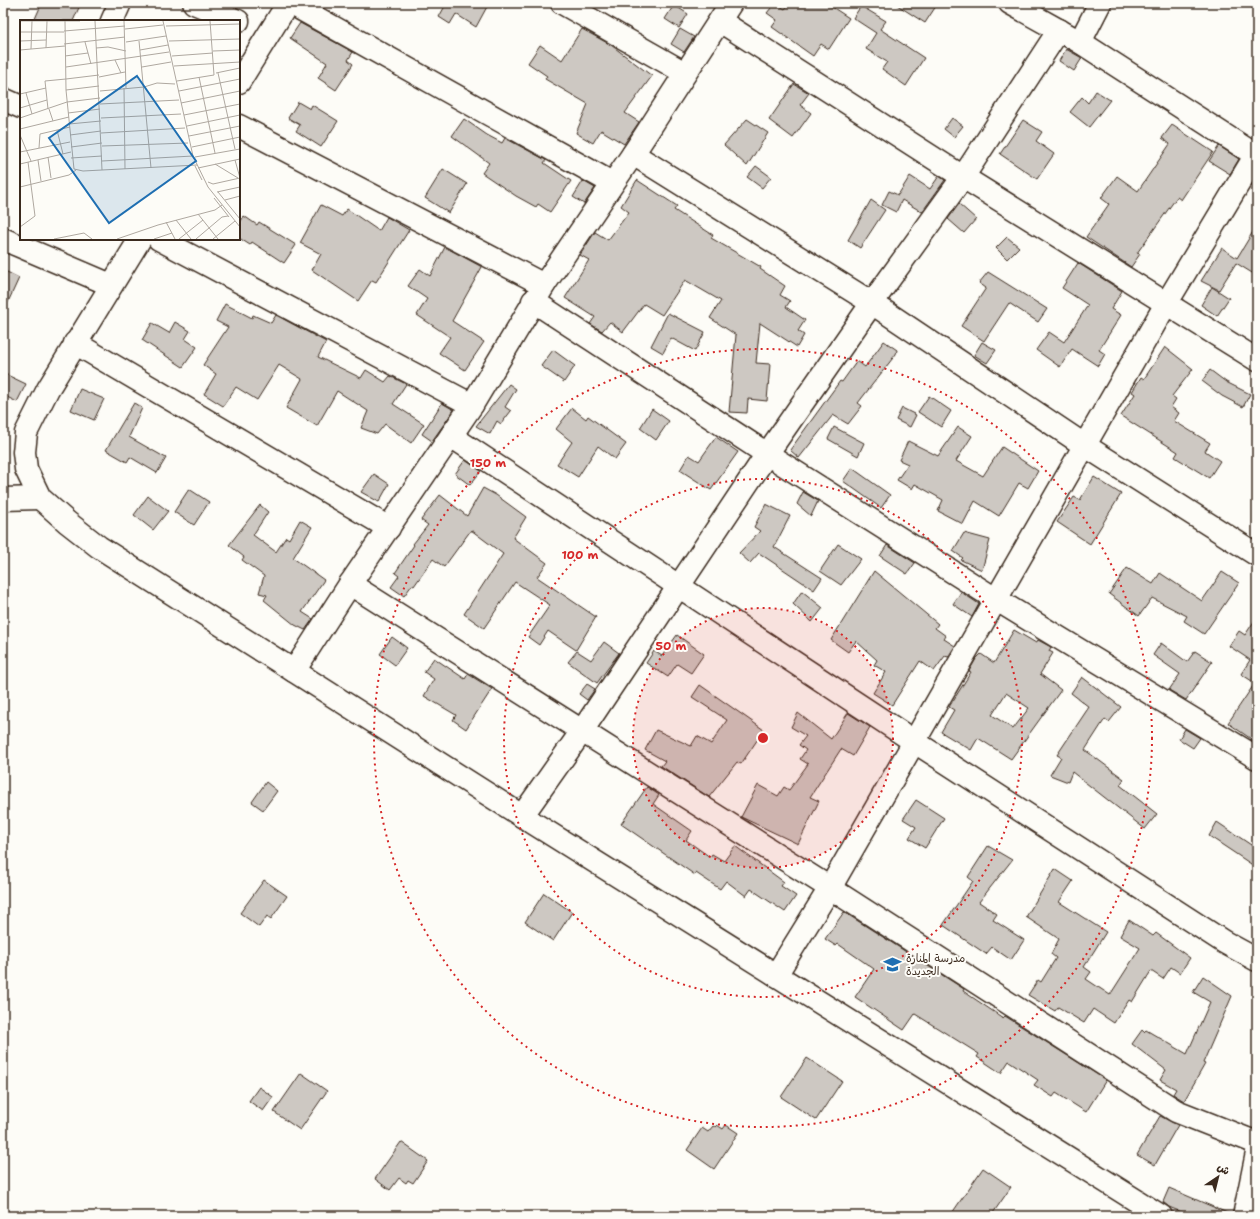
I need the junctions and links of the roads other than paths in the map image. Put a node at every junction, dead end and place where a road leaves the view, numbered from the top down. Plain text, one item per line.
1 (120, 3) edge
2 (194, 3) edge
3 (289, 3) edge
4 (562, 3) edge
5 (1010, 3) edge
6 (1100, 3) edge
7 (725, 12) edge
8 (112, 20) edge
9 (236, 20) edge
10 (240, 21) edge
11 (1059, 30) junction
12 (270, 34) junction
13 (1080, 42) junction
14 (685, 73) junction
15 (240, 80) edge
16 (3, 99) edge
17 (20, 107) edge
18 (240, 127) edge
19 (632, 154) junction
20 (1257, 155) edge
21 (963, 177) junction
22 (612, 183) junction
23 (3, 239) edge
24 (139, 240) edge
25 (161, 240) edge
26 (28, 244) edge
27 (111, 285) junction
28 (538, 293) junction
29 (872, 303) junction
30 (1166, 304) junction
31 (75, 343) junction
32 (1257, 360) edge
33 (472, 405) junction
34 (451, 436) junction
35 (1084, 445) junction
36 (767, 454) junction
37 (40, 498) junction
38 (3, 499) edge
39 (390, 528) junction
40 (1257, 555) edge
41 (350, 584) junction
42 (678, 586) junction
43 (997, 600) junction
44 (294, 671) junction
45 (582, 731) junction
46 (915, 742) junction
47 (1257, 758) edge
48 (522, 816) junction
49 (830, 888) junction
50 (1257, 960) edge
51 (776, 975) junction
52 (1257, 1143) edge
53 (1257, 1153) edge
54 (1161, 1216) edge
55 (1244, 1216) edge

1 - 8 street
2 - 9 street
3 - 12 street
3 - 22 street
4 - 14 street
5 - 11 street
6 - 13 street
7 - 14 street
7 - 21 street
10 - 12 street
11 - 13 street
11 - 21 street
12 - 15 street
13 - 20 street
14 - 19 street
16 - 17 street
18 - 28 street
19 - 22 street
19 - 29 street
20 - 30 street
21 - 29 street
21 - 30 street
22 - 28 street
23 - 26 street
24 - 27 street
25 - 33 street
26 - 27 street
27 - 31 street
28 - 33 street
28 - 36 street
29 - 35 street
29 - 36 street
30 - 32 street
30 - 35 street
31 - 37 street
31 - 39 street
33 - 34 street
34 - 39 street
34 - 42 street
35 - 40 street
35 - 43 street
36 - 42 street
36 - 43 street
37 - 38 street
37 - 44 street
39 - 41 street
41 - 44 street
41 - 45 street
42 - 45 street
42 - 46 street
43 - 46 street
43 - 47 street
44 - 48 street
45 - 48 street
45 - 49 street
46 - 49 street
46 - 50 street
48 - 51 street
49 - 51 street
49 - 52 street
51 - 54 street
53 - 55 street

